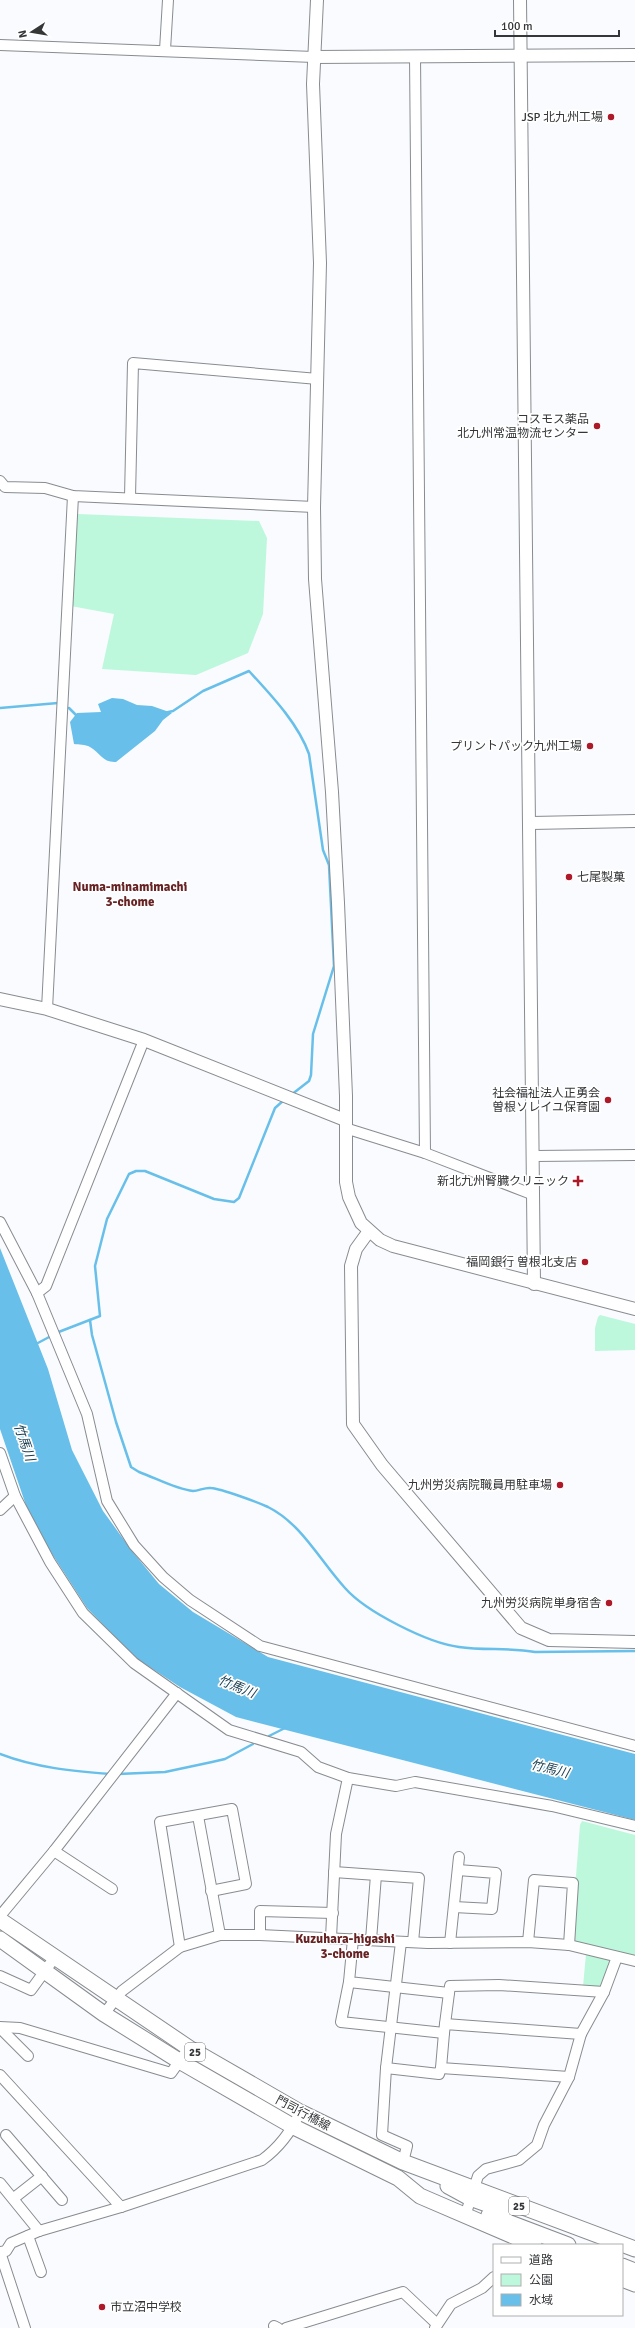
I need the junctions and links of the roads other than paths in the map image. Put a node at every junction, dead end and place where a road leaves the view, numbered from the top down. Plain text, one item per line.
1 (168, 0) edge
2 (317, 0) edge
3 (520, 0) edge
4 (0, 45) edge
5 (165, 50) junction
6 (635, 55) edge
7 (415, 56) junction
8 (521, 56) junction
9 (314, 57) junction
10 (318, 379) junction
11 (2, 486) edge
12 (73, 496) junction
13 (130, 497) junction
14 (314, 506) junction
15 (635, 821) edge
16 (531, 823) junction
17 (0, 999) edge
18 (47, 1009) junction
19 (144, 1040) junction
20 (345, 1124) junction
21 (425, 1153) junction
22 (635, 1155) edge
23 (534, 1156) junction
24 (534, 1195) junction
25 (0, 1222) edge
26 (369, 1231) junction
27 (534, 1284) junction
28 (37, 1293) junction
29 (635, 1309) edge
30 (0, 1453) edge
31 (15, 1496) junction
32 (0, 1510) edge
33 (635, 1642) edge
34 (177, 1693) junction
35 (635, 1746) edge
36 (348, 1778) junction
37 (198, 1816) junction
38 (635, 1826) edge
39 (54, 1851) junction
40 (459, 1857) dead end
41 (458, 1870) junction
42 (334, 1872) junction
43 (376, 1875) junction
44 (112, 1889) dead end
45 (211, 1891) junction
46 (454, 1907) junction
47 (332, 1913) junction
48 (0, 1916) edge
49 (0, 1920) edge
50 (220, 1935) junction
51 (260, 1935) junction
52 (331, 1938) junction
53 (0, 1939) edge
54 (354, 1939) junction
55 (371, 1940) junction
56 (400, 1942) junction
57 (412, 1942) junction
58 (528, 1942) junction
59 (450, 1943) junction
60 (569, 1945) junction
61 (180, 1947) junction
62 (55, 1957) junction
63 (616, 1957) junction
64 (635, 1961) edge
65 (46, 1970) junction
66 (0, 1976) edge
67 (349, 1982) junction
68 (396, 1987) junction
69 (604, 1992) junction
70 (449, 1993) junction
71 (115, 1999) junction
72 (104, 2014) junction
73 (0, 2027) edge
74 (391, 2027) junction
75 (445, 2029) junction
76 (581, 2034) junction
77 (189, 2048) junction
78 (28, 2056) dead end
79 (181, 2062) junction
80 (386, 2068) junction
81 (441, 2068) junction
82 (0, 2075) edge
83 (569, 2077) junction
84 (300, 2112) junction
85 (294, 2126) junction
86 (2, 2134) edge
87 (403, 2162) junction
88 (42, 2176) junction
89 (0, 2183) edge
90 (14, 2198) junction
91 (62, 2200) dead end
92 (469, 2202) junction
93 (121, 2207) junction
94 (40, 2231) junction
95 (28, 2236) junction
96 (566, 2241) edge
97 (530, 2244) edge
98 (588, 2244) edge
99 (617, 2244) edge
100 (623, 2246) edge
101 (2, 2249) edge
102 (635, 2249) edge
103 (623, 2255) edge
104 (635, 2261) edge
105 (623, 2266) edge
106 (635, 2271) edge
107 (41, 2272) dead end
108 (493, 2278) edge
109 (623, 2279) edge
110 (635, 2284) edge
111 (436, 2326) edge
112 (25, 2328) edge
113 (286, 2328) edge

1 - 5 street
2 - 9 street
3 - 8 street
4 - 5 street
5 - 9 street
6 - 8 street
7 - 8 street
7 - 9 street
7 - 21 street
8 - 16 street
9 - 10 street
10 - 13 street
10 - 14 street
11 - 12 street
12 - 13 street
12 - 18 street
13 - 14 street
14 - 20 street
15 - 16 street
16 - 23 street
17 - 18 street
18 - 19 street
19 - 20 street
19 - 28 street
20 - 21 street
20 - 26 street
21 - 24 street
22 - 23 street
23 - 24 street
24 - 27 street
25 - 28 street
26 - 27 street
26 - 33 street
27 - 29 street
28 - 35 street
30 - 31 street
31 - 32 street
31 - 34 street
34 - 36 street
34 - 39 street
36 - 38 street
36 - 42 street
37 - 45 street
37 - 45 street
37 - 61 street
39 - 44 street
39 - 48 street
40 - 41 street
41 - 46 street
41 - 46 street
42 - 43 street
42 - 47 street
43 - 55 street
43 - 57 street
45 - 50 street
46 - 59 street
47 - 51 street
47 - 52 street
49 - 62 main road, 門司行橋線 / 25
50 - 51 street
50 - 61 street
51 - 52 street
52 - 54 street
53 - 65 main road, 門司行橋線 / 25
54 - 55 street
54 - 67 street
55 - 56 street
56 - 57 street
56 - 68 street
57 - 59 street
58 - 59 street
58 - 60 street
58 - 60 street
60 - 63 street
61 - 71 street
62 - 65 street
62 - 71 main road, 門司行橋線 / 25
63 - 64 street
63 - 69 street
65 - 66 street
65 - 72 main road, 門司行橋線 / 25
67 - 68 street
67 - 74 street
68 - 70 street
68 - 74 street
69 - 70 street
69 - 76 street
70 - 75 street
71 - 72 street
71 - 77 main road, 門司行橋線 / 25
72 - 79 main road, 門司行橋線 / 25
73 - 78 street
73 - 79 street
74 - 75 street
74 - 80 street
75 - 76 street
75 - 81 street
76 - 83 street
77 - 79 street
77 - 84 main road, 門司行橋線 / 25
79 - 85 main road, 門司行橋線 / 25
80 - 81 street
80 - 87 street
81 - 83 street
82 - 93 street
83 - 92 street
84 - 85 street
84 - 87 main road, 門司行橋線 / 25
85 - 92 main road, 門司行橋線 / 25
85 - 93 street
86 - 88 street
87 - 92 main road, 門司行橋線 / 25
88 - 90 street
88 - 91 street
89 - 90 street
90 - 94 street
92 - 96 main road
92 - 97 main road, 門司行橋線 / 25
92 - 99 main road, 門司行橋線 / 25
93 - 94 street
94 - 95 street
95 - 101 street
95 - 107 street
96 - 98 main road
100 - 102 main road, 門司行橋線 / 25
101 - 112 street
103 - 104 main road
105 - 106 main road
108 - 111 street
109 - 110 main road
111 - 113 street

